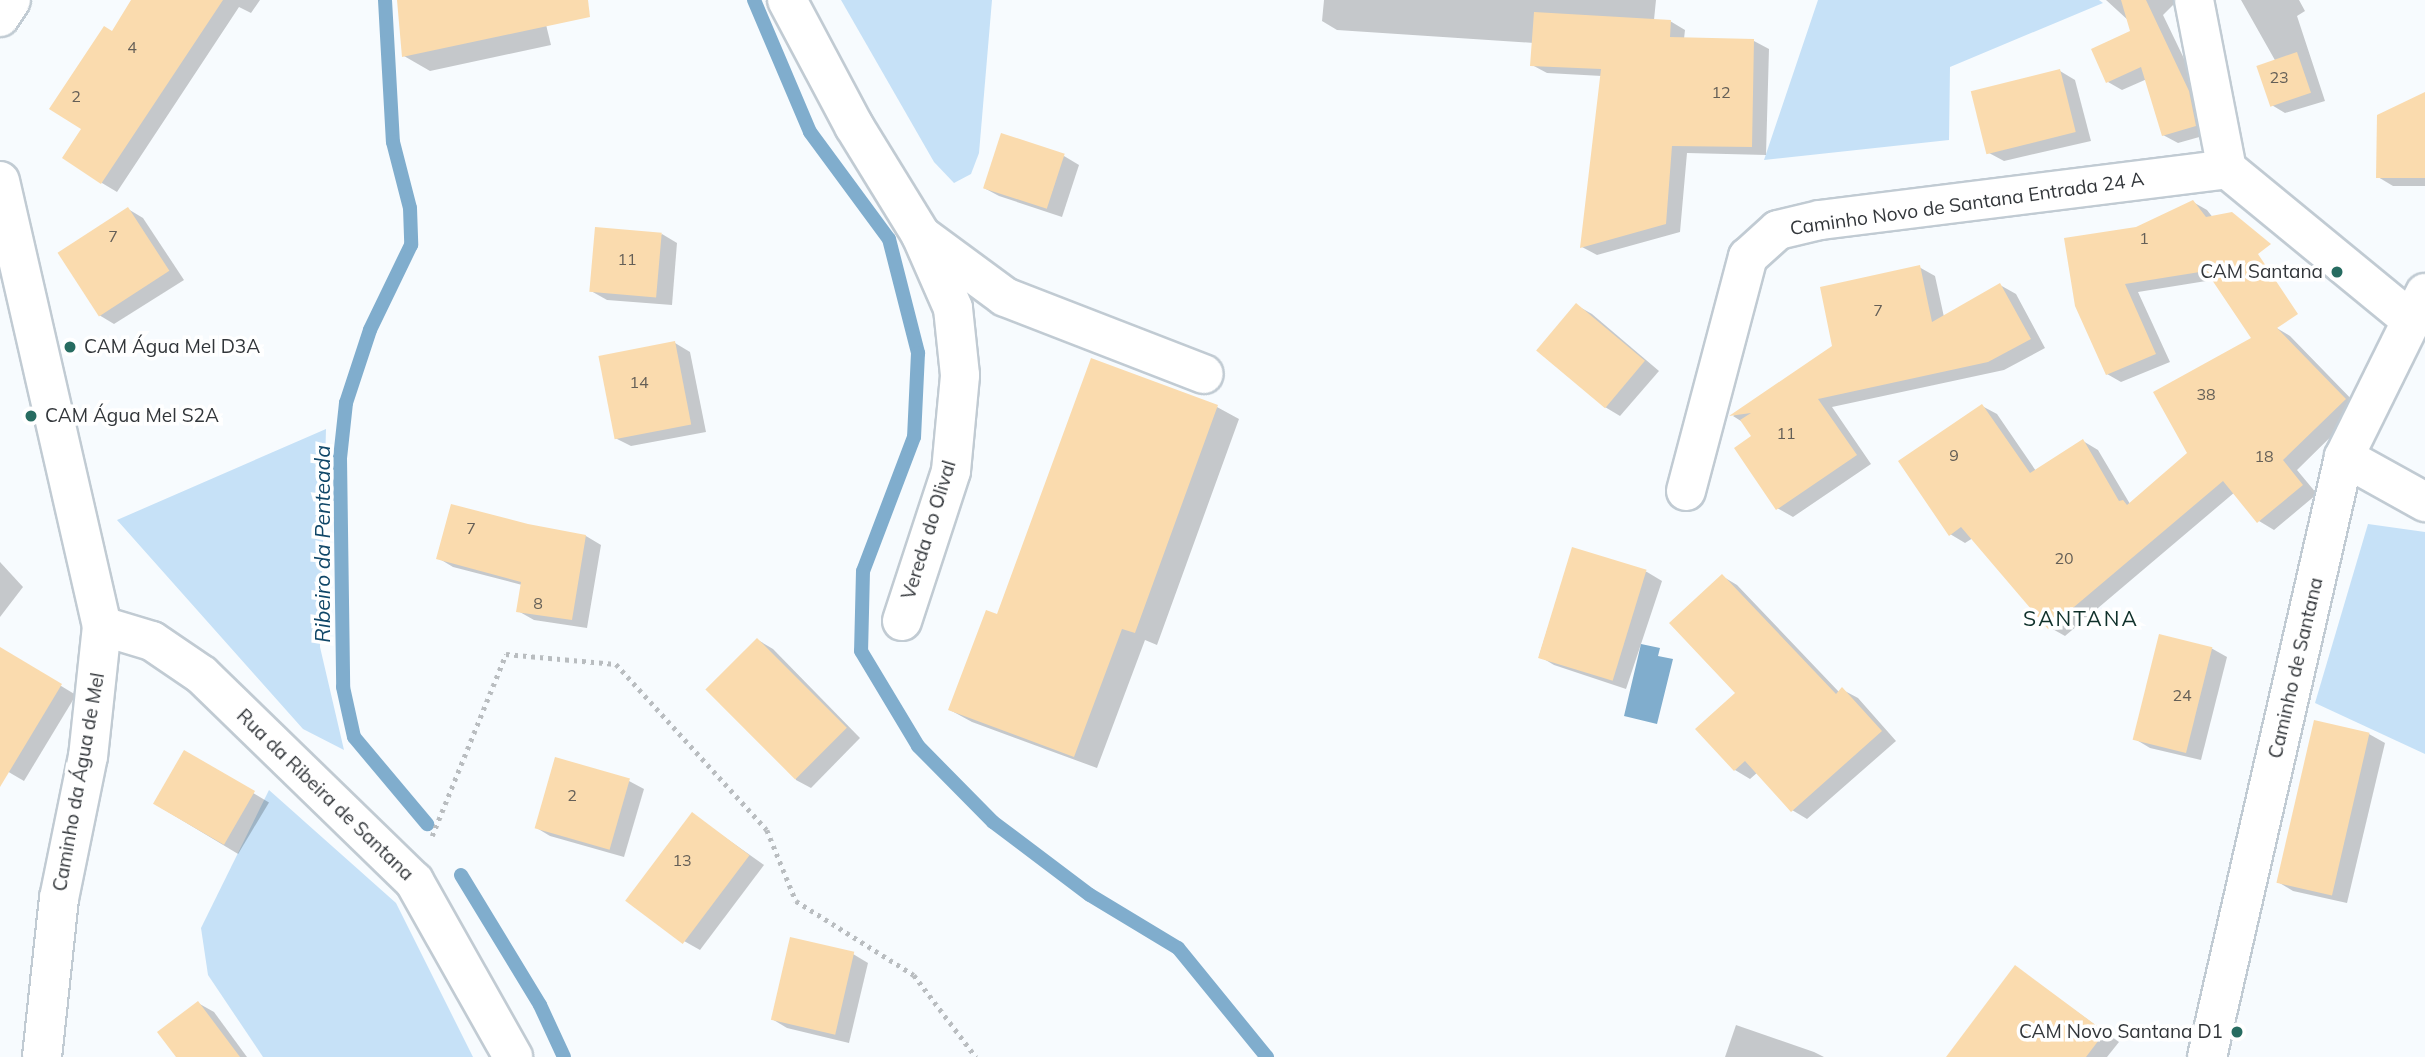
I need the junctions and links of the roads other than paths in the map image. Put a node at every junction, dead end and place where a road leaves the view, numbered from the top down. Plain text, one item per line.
1 (11, 0) edge
2 (787, 0) edge
3 (2194, 0) edge
4 (0, 17) edge
5 (2227, 169) junction
6 (0, 181) edge
7 (921, 235) junction
8 (2418, 307) edge
9 (1204, 374) dead end
10 (2344, 457) junction
11 (1686, 491) dead end
12 (2425, 502) edge
13 (902, 621) dead end
14 (103, 626) junction
15 (42, 1057) edge
16 (513, 1057) edge
17 (2207, 1057) edge

1 - 4 street
2 - 7 street, Vereda do Olival
3 - 5 street
5 - 8 street
5 - 11 street, Caminho Novo de Santana Entrada 24 A
6 - 14 street, Caminho da Água de Mel
7 - 9 street, Vereda do Olival
7 - 13 street, Vereda do Olival
8 - 10 street, Caminho de Santana
10 - 12 street
10 - 17 street, Caminho de Santana
14 - 15 street, Caminho da Água de Mel
14 - 16 street, Rua da Ribeira de Santana

